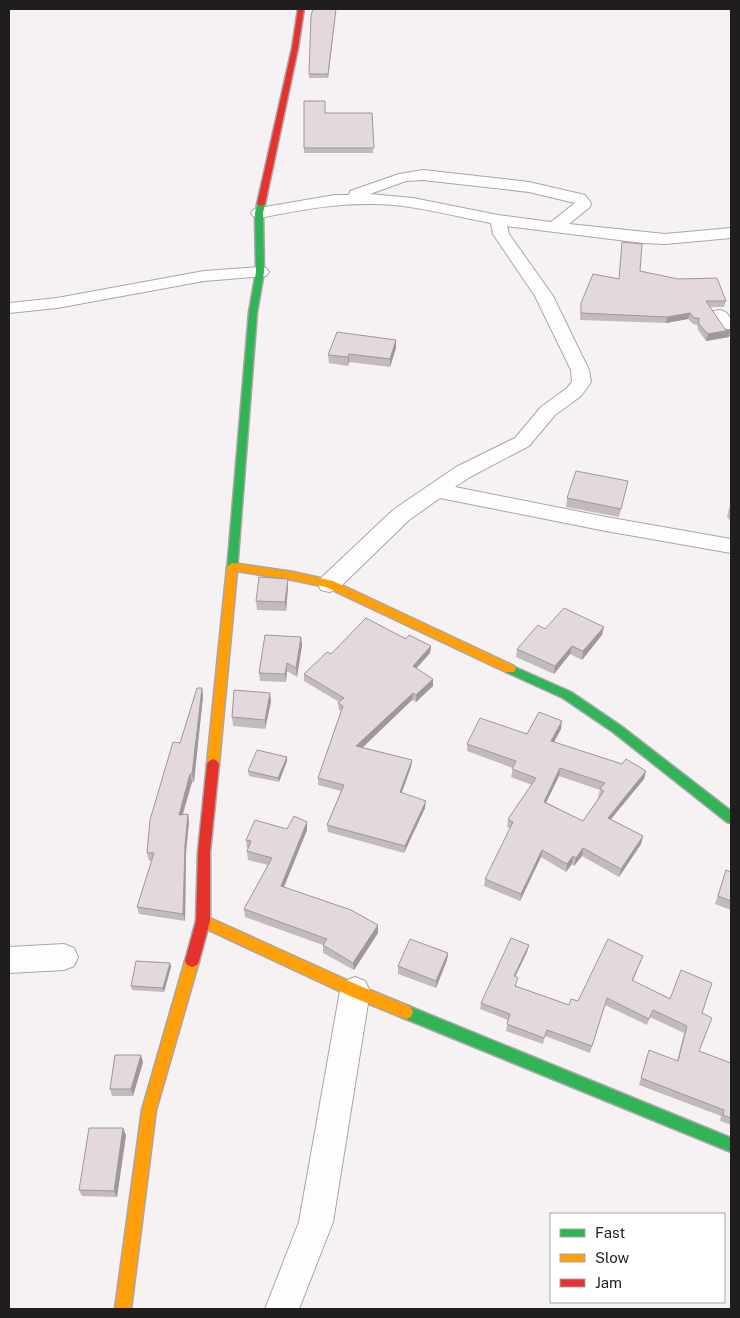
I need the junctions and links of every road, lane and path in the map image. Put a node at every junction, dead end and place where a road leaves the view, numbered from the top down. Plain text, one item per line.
1 (301, 9) edge
2 (335, 200) junction
3 (259, 213) junction
4 (498, 220) junction
5 (554, 227) junction
6 (731, 233) edge
7 (260, 272) junction
8 (9, 308) edge
9 (720, 315) dead end
10 (731, 330) edge
11 (436, 490) junction
12 (731, 546) edge
13 (232, 567) junction
14 (330, 584) junction
15 (731, 818) edge
16 (203, 921) junction
17 (64, 957) dead end
18 (9, 960) edge
19 (355, 991) junction
20 (731, 1145) edge
21 (123, 1309) edge
22 (282, 1309) edge

1 - 3 street
2 - 3 street
2 - 4 street
2 - 5 street
3 - 7 street
4 - 5 street
4 - 11 street
5 - 6 street
7 - 8 street
7 - 13 street
9 - 10 street
11 - 12 street
11 - 14 street
13 - 14 street
13 - 16 street
14 - 15 street
16 - 19 street
16 - 21 street
17 - 18 street
19 - 20 street
19 - 22 street

